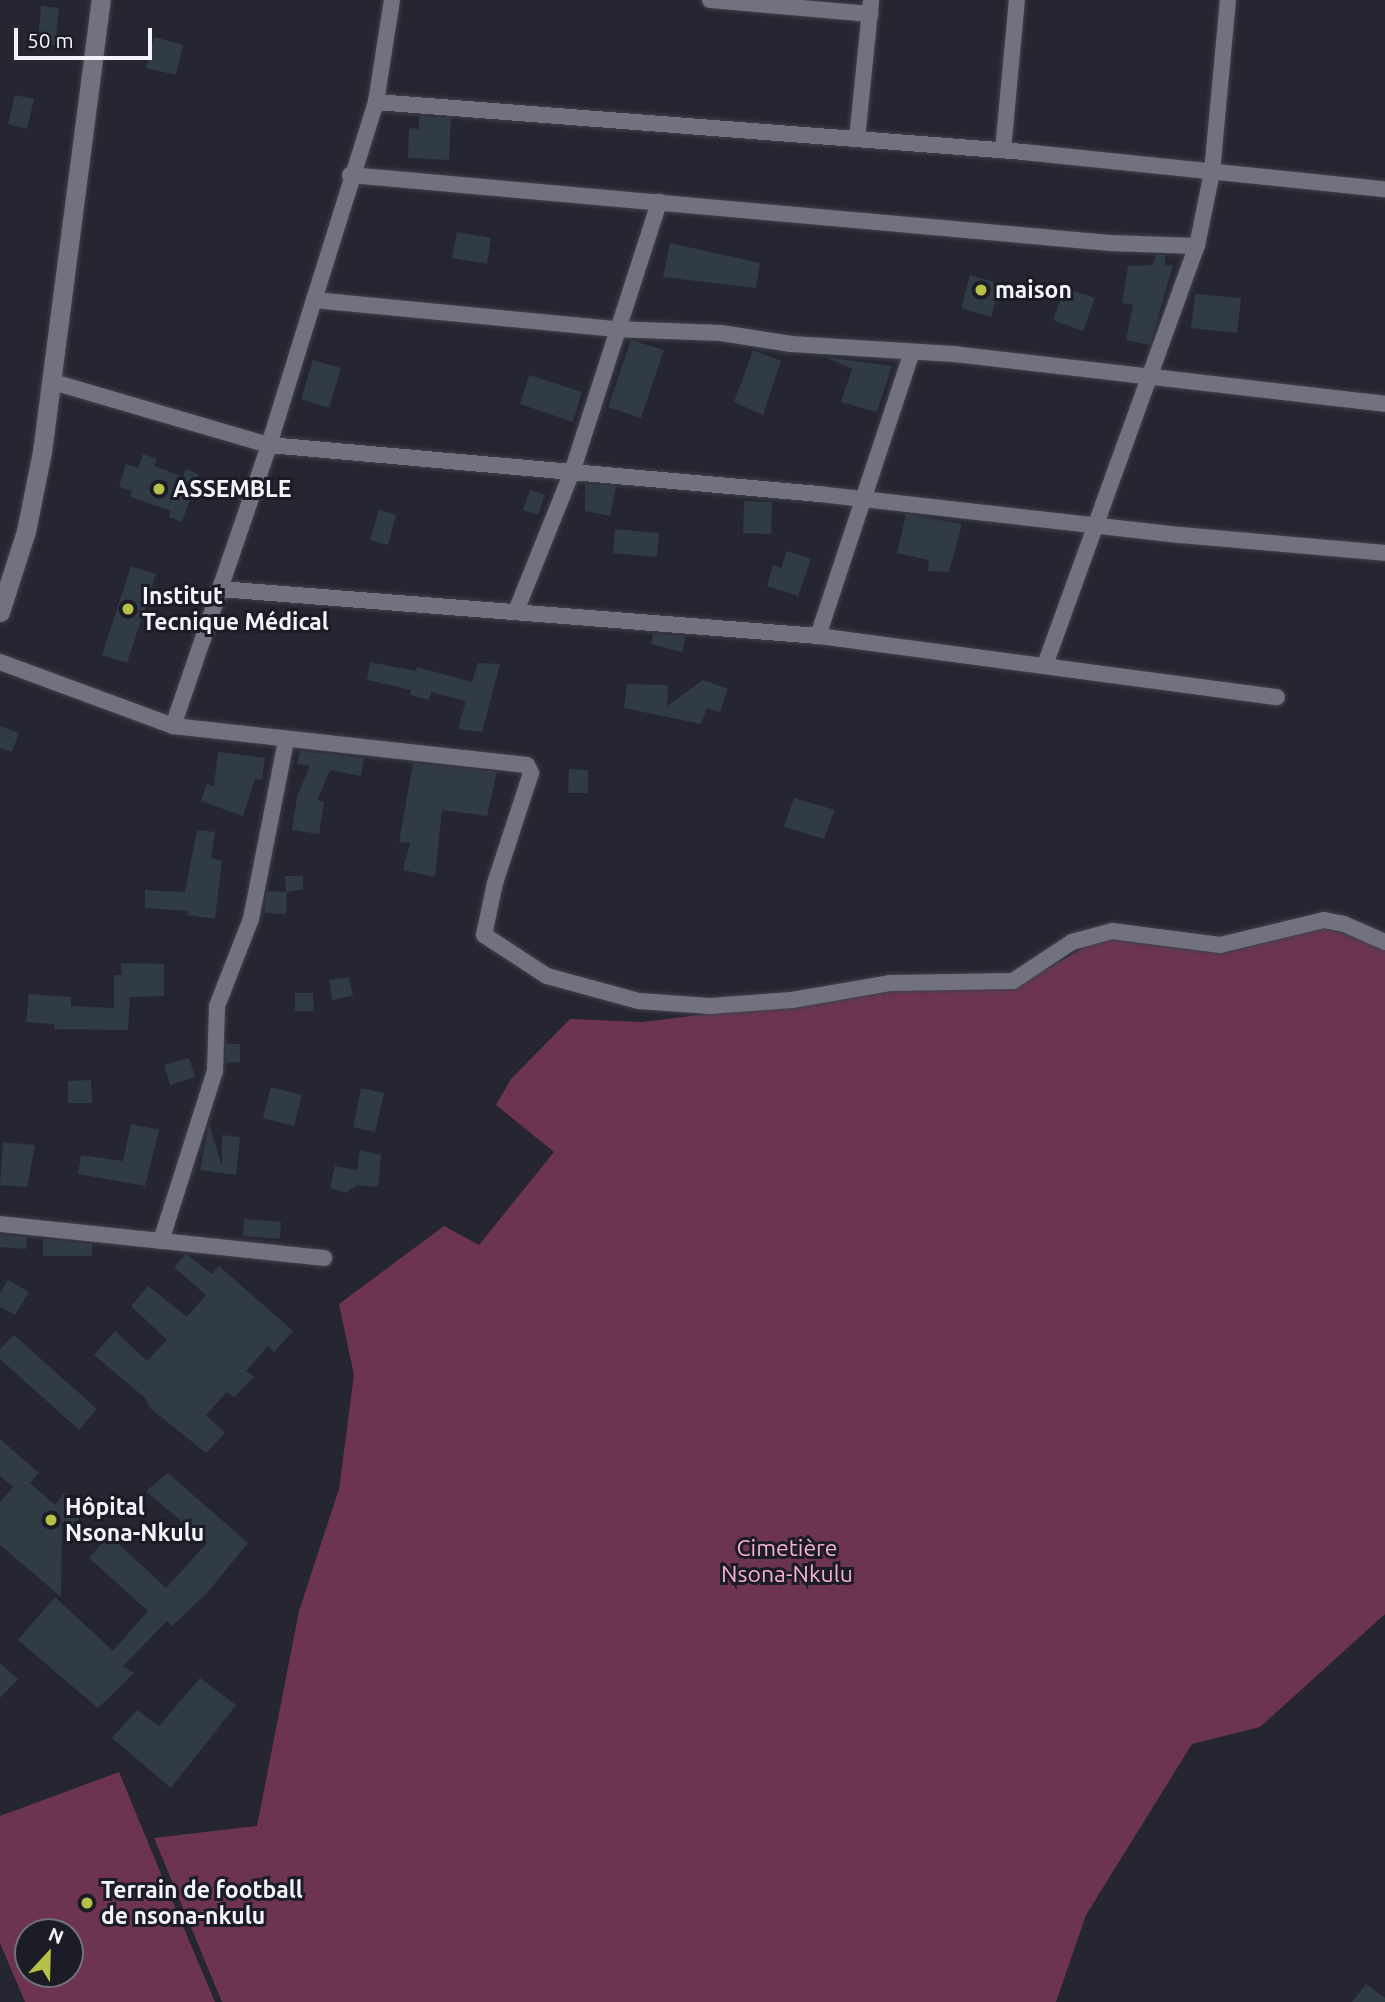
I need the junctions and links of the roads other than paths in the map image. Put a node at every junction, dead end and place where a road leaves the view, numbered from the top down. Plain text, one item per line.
1 (101, 0) edge
2 (392, 0) edge
3 (710, 0) edge
4 (1017, 0) edge
5 (1228, 0) edge
6 (729, 1) edge
7 (870, 7) edge
8 (376, 102) junction
9 (857, 139) junction
10 (1003, 150) junction
11 (1212, 172) junction
12 (350, 175) junction
13 (1385, 189) edge
14 (659, 202) junction
15 (1197, 246) junction
16 (314, 300) junction
17 (614, 329) junction
18 (912, 352) junction
19 (1149, 379) junction
20 (53, 382) junction
21 (1385, 404) edge
22 (269, 445) junction
23 (572, 472) junction
24 (863, 499) junction
25 (1096, 526) junction
26 (1385, 553) edge
27 (220, 589) junction
28 (516, 611) junction
29 (0, 612) edge
30 (818, 636) junction
31 (0, 662) edge
32 (1045, 665) junction
33 (1277, 697) dead end
34 (173, 726) junction
35 (286, 740) junction
36 (1385, 942) edge
37 (0, 1224) edge
38 (161, 1241) junction
39 (324, 1258) dead end

1 - 20 street
2 - 8 street
3 - 6 street
4 - 10 street
5 - 11 street
6 - 7 street
7 - 9 street
8 - 9 street
8 - 12 street
9 - 10 street
10 - 11 street
11 - 13 street
11 - 15 street
12 - 14 street
12 - 16 street
14 - 15 street
14 - 17 street
15 - 19 street
16 - 17 street
16 - 22 street
17 - 18 street
17 - 23 street
18 - 19 street
18 - 24 street
19 - 21 street
19 - 25 street
20 - 22 street
20 - 29 street
22 - 23 street
22 - 27 street
23 - 24 street
23 - 28 street
24 - 25 street
24 - 30 street
25 - 26 street
25 - 32 street
27 - 28 street
27 - 34 street
28 - 30 street
30 - 32 street
31 - 34 street
32 - 33 street
34 - 35 street
35 - 36 street
35 - 38 street
37 - 38 street
38 - 39 street

